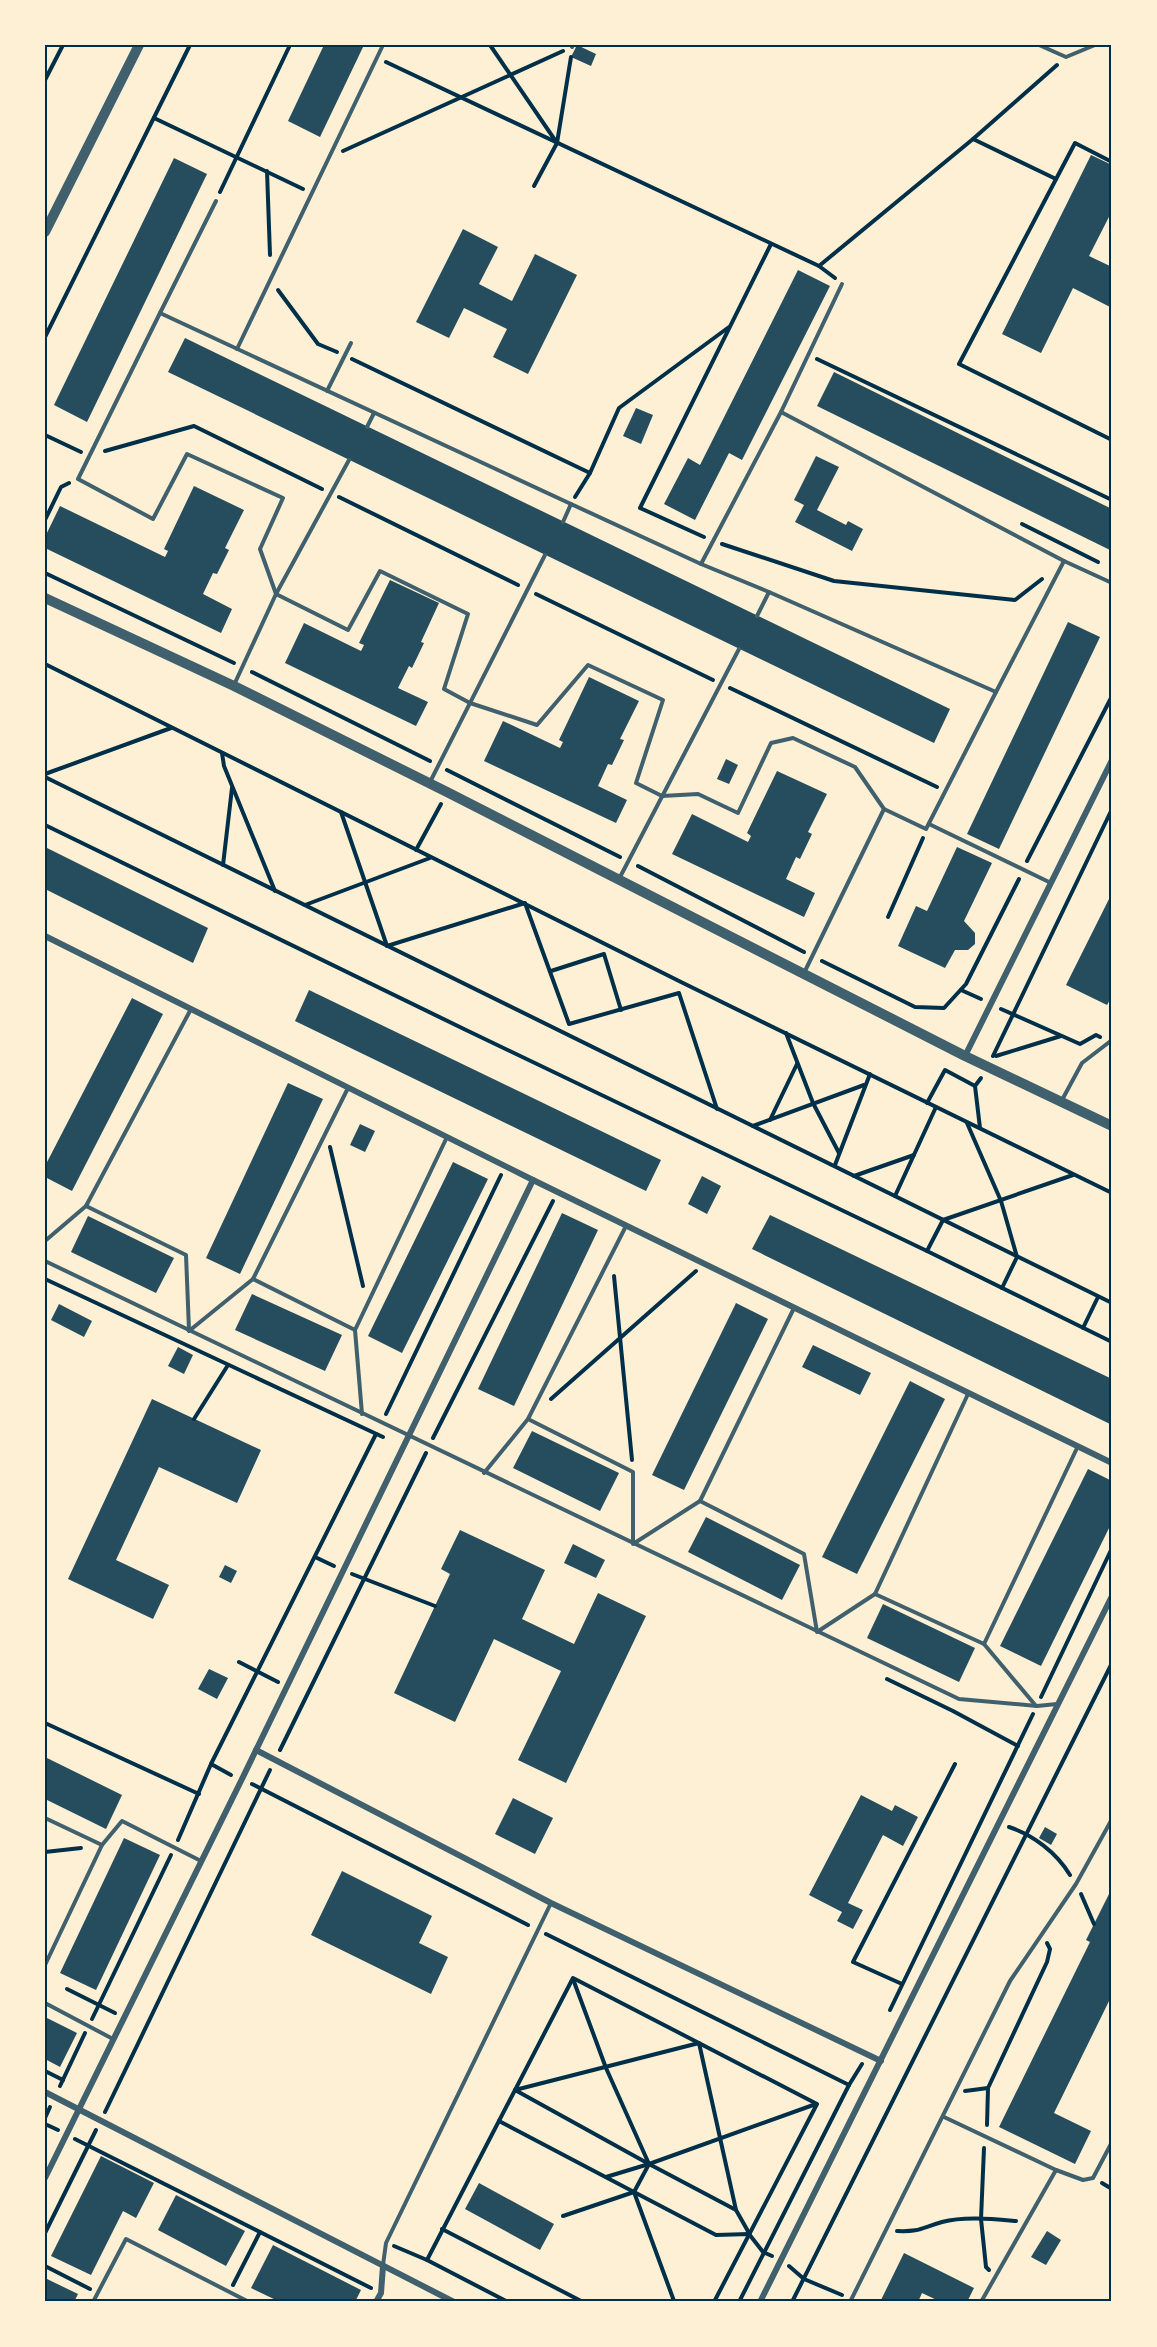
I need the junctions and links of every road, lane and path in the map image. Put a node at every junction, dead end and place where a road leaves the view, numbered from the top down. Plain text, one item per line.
1 (63, 45) edge
2 (139, 45) edge
3 (190, 45) edge
4 (290, 45) edge
5 (383, 45) edge
6 (490, 45) edge
7 (1039, 45) edge
8 (1095, 45) edge
9 (573, 46) edge
10 (377, 57) junction
11 (1066, 57) junction
12 (510, 75) junction
13 (45, 80) edge
14 (460, 97) junction
15 (153, 118) junction
16 (973, 139) junction
17 (557, 143) junction
18 (329, 157) junction
19 (237, 158) junction
20 (1112, 162) edge
21 (267, 171) junction
22 (1056, 179) junction
23 (534, 186) dead end
24 (312, 194) junction
25 (216, 201) joint
26 (45, 232) edge
27 (771, 243) junction
28 (819, 266) junction
29 (270, 280) junction
30 (842, 284) joint
31 (160, 313) junction
32 (730, 327) junction
33 (45, 337) edge
34 (351, 343) dead end
35 (237, 349) junction
36 (344, 355) junction
37 (808, 355) junction
38 (327, 391) junction
39 (781, 412) junction
40 (375, 413) junction
41 (367, 427) dead end
42 (45, 435) edge
43 (1112, 440) edge
44 (90, 456) junction
45 (349, 460) dead end
46 (590, 473) junction
47 (78, 479) junction
48 (331, 493) junction
49 (1112, 500) edge
50 (571, 504) junction
51 (45, 520) edge
52 (563, 522) dead end
53 (714, 542) junction
54 (545, 555) dead end
55 (1064, 561) junction
56 (701, 564) junction
57 (45, 573) edge
58 (1112, 583) edge
59 (528, 590) junction
60 (769, 592) junction
61 (276, 594) junction
62 (45, 598) edge
63 (757, 616) dead end
64 (739, 649) dead end
65 (45, 664) edge
66 (242, 667) junction
67 (721, 684) junction
68 (234, 686) junction
69 (996, 692) junction
70 (1112, 696) edge
71 (470, 703) junction
72 (172, 727) junction
73 (222, 752) junction
74 (1112, 760) edge
75 (439, 765) junction
76 (453, 773) junction
77 (45, 776) edge
78 (430, 783) junction
79 (232, 787) junction
80 (946, 791) junction
81 (447, 792) junction
82 (662, 796) junction
83 (884, 809) junction
84 (1112, 809) edge
85 (341, 812) junction
86 (929, 824) junction
87 (45, 825) edge
88 (926, 829) junction
89 (416, 850) junction
90 (430, 858) junction
91 (628, 861) junction
92 (224, 865) junction
93 (1023, 869) junction
94 (618, 879) junction
95 (366, 882) junction
96 (1051, 883) junction
97 (275, 891) junction
98 (525, 903) junction
99 (304, 904) junction
100 (888, 917) dead end
101 (45, 936) edge
102 (387, 946) junction
103 (610, 946) junction
104 (604, 954) junction
105 (812, 956) junction
106 (550, 971) junction
107 (803, 974) junction
108 (682, 983) junction
109 (961, 990) junction
110 (679, 993) junction
111 (991, 1004) junction
112 (191, 1009) junction
113 (621, 1010) junction
114 (1013, 1014) junction
115 (569, 1024) junction
116 (564, 1033) junction
117 (786, 1033) junction
118 (1062, 1036) junction
119 (1112, 1041) edge
120 (965, 1056) junction
121 (798, 1064) junction
122 (870, 1074) junction
123 (864, 1085) junction
124 (348, 1088) junction
125 (1061, 1101) junction
126 (927, 1103) junction
127 (813, 1104) junction
128 (936, 1107) junction
129 (717, 1109) junction
130 (770, 1120) junction
131 (966, 1122) junction
132 (753, 1126) junction
133 (1112, 1126) edge
134 (980, 1129) junction
135 (326, 1133) junction
136 (447, 1137) junction
137 (839, 1153) junction
138 (915, 1154) junction
139 (834, 1165) junction
140 (506, 1167) junction
141 (1073, 1175) junction
142 (854, 1176) junction
143 (533, 1180) junction
144 (557, 1192) junction
145 (1112, 1193) edge
146 (895, 1197) junction
147 (1000, 1202) junction
148 (86, 1206) junction
149 (943, 1220) junction
150 (626, 1226) junction
151 (45, 1242) edge
152 (927, 1251) junction
153 (612, 1255) junction
154 (1017, 1257) junction
155 (45, 1262) edge
156 (704, 1264) junction
157 (45, 1279) edge
158 (253, 1279) junction
159 (1002, 1288) junction
160 (1098, 1297) junction
161 (1112, 1303) edge
162 (368, 1304) junction
163 (794, 1308) junction
164 (1083, 1328) junction
165 (355, 1330) junction
166 (189, 1331) junction
167 (621, 1337) junction
168 (1112, 1342) edge
169 (228, 1365) junction
170 (968, 1394) junction
171 (362, 1414) junction
172 (194, 1419) dead end
173 (528, 1419) junction
174 (381, 1424) junction
175 (376, 1434) junction
176 (408, 1437) junction
177 (429, 1446) junction
178 (1078, 1446) junction
179 (404, 1447) junction
180 (424, 1456) junction
181 (435, 1461) dead end
182 (1112, 1463) edge
183 (633, 1472) junction
184 (484, 1473) junction
185 (700, 1501) junction
186 (633, 1544) junction
187 (1112, 1548) edge
188 (315, 1557) junction
189 (344, 1570) junction
190 (363, 1580) junction
191 (875, 1593) junction
192 (1112, 1596) edge
193 (435, 1606) dead end
194 (817, 1632) junction
195 (984, 1644) junction
196 (239, 1662) dead end
197 (1112, 1663) edge
198 (258, 1671) junction
199 (877, 1674) dead end
200 (287, 1687) junction
201 (1058, 1704) junction
202 (1037, 1706) junction
203 (45, 1723) edge
204 (1018, 1746) junction
205 (256, 1750) junction
206 (276, 1760) junction
207 (956, 1764) dead end
208 (260, 1787) junction
209 (199, 1794) junction
210 (983, 1817) junction
211 (45, 1818) edge
212 (1112, 1819) edge
213 (997, 1824) junction
214 (1027, 1833) junction
215 (102, 1845) junction
216 (175, 1847) junction
217 (45, 1852) edge
218 (201, 1862) junction
219 (1076, 1884) junction
220 (551, 1903) junction
221 (1094, 1924) dead end
222 (538, 1930) junction
223 (1043, 1934) junction
224 (45, 1965) edge
225 (573, 1978) junction
226 (902, 1984) junction
227 (67, 1989) dead end
228 (45, 2003) edge
229 (99, 2005) junction
230 (888, 2014) dead end
231 (124, 2017) junction
232 (88, 2026) junction
233 (113, 2039) junction
234 (699, 2043) junction
235 (868, 2055) junction
236 (881, 2061) junction
237 (606, 2068) junction
238 (45, 2071) edge
239 (63, 2080) junction
240 (849, 2085) junction
241 (988, 2088) junction
242 (514, 2090) junction
243 (45, 2092) edge
244 (956, 2092) junction
245 (55, 2097) junction
246 (817, 2104) junction
247 (79, 2109) junction
248 (944, 2117) junction
249 (45, 2118) edge
250 (499, 2121) junction
251 (45, 2124) edge
252 (66, 2134) junction
253 (984, 2136) junction
254 (720, 2138) junction
255 (1112, 2142) edge
256 (649, 2164) junction
257 (1056, 2170) junction
258 (606, 2177) junction
259 (45, 2178) edge
260 (634, 2192) junction
261 (736, 2210) junction
262 (563, 2216) dead end
263 (981, 2219) junction
264 (1026, 2222) junction
265 (442, 2229) junction
266 (886, 2231) junction
267 (260, 2232) junction
268 (749, 2234) junction
269 (386, 2243) junction
270 (763, 2252) junction
271 (427, 2260) junction
272 (782, 2260) junction
273 (45, 2266) edge
274 (383, 2266) junction
275 (995, 2275) junction
276 (804, 2279) junction
277 (229, 2292) junction
278 (98, 2293) junction
279 (381, 2293) junction
280 (851, 2300) edge
281 (674, 2301) edge
282 (93, 2302) edge
283 (249, 2302) edge
284 (376, 2302) edge
285 (454, 2302) edge
286 (508, 2302) edge
287 (583, 2302) edge
288 (714, 2302) edge
289 (738, 2302) edge
290 (760, 2302) edge
291 (792, 2302) edge
292 (981, 2302) edge

1 - 13 path
2 - 26 street
3 - 15 path
4 - 19 path
5 - 10 lane
6 - 12 path
7 - 11 lane
8 - 11 lane
9 - 12 path
9 - 17 path
10 - 14 path
10 - 18 lane
11 - 16 path
12 - 14 path
12 - 17 path
14 - 17 path
14 - 18 path
15 - 19 path
15 - 33 path
16 - 22 path
16 - 28 path
17 - 23 path
17 - 27 path
18 - 24 lane
19 - 21 path
19 - 25 path
20 - 22 path
21 - 24 path
21 - 29 path
22 - 43 path
24 - 29 lane
25 - 31 lane
27 - 28 path
27 - 32 path
28 - 30 path
29 - 35 lane
29 - 36 path
30 - 37 lane
31 - 35 lane
31 - 44 lane
32 - 46 path
32 - 53 path
34 - 36 lane
35 - 38 lane
36 - 38 lane
36 - 46 path
37 - 39 lane
37 - 49 path
38 - 40 lane
39 - 53 lane
39 - 55 lane
40 - 41 lane
40 - 50 lane
42 - 44 path
44 - 47 lane
44 - 48 path
45 - 48 lane
46 - 50 path
47 - 51 path
47 - 61 lane
48 - 59 path
48 - 61 lane
50 - 52 lane
50 - 56 lane
53 - 55 path
53 - 56 lane
54 - 59 lane
55 - 58 lane
55 - 69 lane
56 - 60 lane
57 - 66 path
59 - 67 path
59 - 71 lane
60 - 63 lane
60 - 69 lane
61 - 66 lane
61 - 71 lane
62 - 68 street
64 - 67 lane
65 - 72 path
66 - 68 lane
66 - 75 path
67 - 80 path
67 - 82 lane
68 - 78 street
69 - 80 lane
70 - 93 path
71 - 75 lane
71 - 82 lane
72 - 73 path
72 - 77 path
73 - 79 path
73 - 85 path
74 - 96 street
75 - 76 path
75 - 78 lane
76 - 81 path
76 - 91 path
77 - 92 path
78 - 81 street
79 - 92 path
79 - 97 path
80 - 86 lane
81 - 89 path
81 - 94 street
82 - 83 lane
82 - 91 lane
83 - 88 lane
83 - 105 lane
84 - 114 path
85 - 89 path
85 - 95 path
86 - 88 lane
86 - 93 lane
87 - 152 path
88 - 100 path
89 - 90 path
90 - 95 path
90 - 98 path
91 - 94 lane
91 - 105 path
92 - 97 path
93 - 96 lane
93 - 109 path
94 - 107 street
95 - 99 path
95 - 102 path
96 - 111 street
97 - 99 path
98 - 102 path
98 - 103 path
98 - 106 path
99 - 102 path
101 - 112 street
102 - 116 path
103 - 104 path
103 - 108 path
104 - 106 path
104 - 113 path
105 - 107 lane
105 - 109 path
106 - 115 path
107 - 120 street
108 - 110 path
108 - 117 path
109 - 111 path
110 - 113 path
110 - 129 path
111 - 114 path
111 - 120 street
112 - 124 street
112 - 148 lane
113 - 115 path
114 - 118 path
114 - 118 path
115 - 116 path
116 - 129 path
117 - 121 path
117 - 122 path
118 - 119 path
119 - 125 lane
120 - 125 street
121 - 127 path
121 - 130 path
122 - 123 path
122 - 126 path
123 - 127 path
123 - 137 path
124 - 135 lane
124 - 136 street
125 - 133 street
126 - 128 path
126 - 134 path
127 - 130 path
127 - 137 path
128 - 131 path
128 - 138 path
129 - 132 path
130 - 132 path
131 - 134 path
131 - 147 path
132 - 139 path
134 - 141 path
135 - 158 lane
135 - 162 path
136 - 140 street
136 - 162 lane
137 - 139 path
138 - 142 path
138 - 146 path
139 - 142 path
140 - 143 street
140 - 174 path
141 - 145 path
141 - 147 path
142 - 146 path
143 - 144 street
143 - 176 street
144 - 150 street
144 - 177 path
146 - 149 path
147 - 149 path
147 - 154 path
148 - 151 lane
148 - 166 lane
149 - 152 path
149 - 154 path
150 - 153 lane
150 - 156 street
152 - 159 path
153 - 167 path
153 - 173 lane
154 - 159 path
154 - 160 path
155 - 166 lane
156 - 163 street
156 - 167 path
157 - 169 path
158 - 165 lane
158 - 166 lane
159 - 164 path
160 - 161 path
160 - 164 path
162 - 165 lane
163 - 170 street
163 - 185 lane
164 - 168 path
165 - 171 lane
166 - 171 lane
167 - 173 path
167 - 183 path
169 - 172 path
169 - 175 path
170 - 178 street
170 - 191 lane
171 - 174 lane
173 - 183 lane
173 - 184 lane
174 - 175 path
174 - 176 lane
175 - 179 path
175 - 188 path
176 - 177 lane
176 - 179 street
177 - 180 path
177 - 184 lane
178 - 182 street
178 - 195 lane
179 - 189 street
180 - 181 path
180 - 190 path
183 - 186 lane
184 - 186 lane
185 - 186 lane
185 - 194 lane
186 - 194 lane
187 - 202 path
188 - 189 path
188 - 198 path
189 - 190 path
189 - 200 street
190 - 193 path
190 - 206 path
191 - 194 lane
191 - 195 lane
192 - 201 street
194 - 202 lane
195 - 202 lane
196 - 198 path
197 - 214 path
198 - 200 path
198 - 209 path
199 - 204 path
200 - 205 street
201 - 202 lane
201 - 213 street
202 - 204 path
203 - 209 path
204 - 210 path
205 - 206 street
205 - 218 street
206 - 208 path
206 - 220 street
207 - 226 path
208 - 222 path
208 - 231 path
209 - 216 path
210 - 213 path
210 - 226 path
211 - 215 lane
212 - 219 lane
213 - 214 path
213 - 236 street
214 - 219 path
214 - 276 path
215 - 216 lane
215 - 217 path
215 - 224 lane
216 - 218 lane
216 - 229 path
218 - 231 street
219 - 221 path
219 - 223 lane
220 - 222 lane
220 - 235 street
222 - 240 path
222 - 269 lane
223 - 241 path
223 - 244 lane
225 - 234 path
225 - 237 path
225 - 242 path
226 - 230 path
227 - 229 path
228 - 232 lane
229 - 231 path
229 - 232 path
231 - 233 street
232 - 233 lane
232 - 239 path
233 - 247 street
234 - 237 path
234 - 246 path
234 - 254 path
235 - 236 street
235 - 240 path
236 - 272 street
237 - 242 path
237 - 256 path
238 - 239 path
239 - 245 path
240 - 270 path
241 - 244 path
241 - 253 path
242 - 250 path
242 - 256 path
243 - 245 street
244 - 248 lane
245 - 247 street
245 - 249 path
246 - 254 path
246 - 268 path
247 - 252 street
247 - 274 street
248 - 253 lane
248 - 266 lane
250 - 258 path
250 - 265 path
251 - 252 path
252 - 259 street
252 - 267 path
253 - 257 lane
253 - 263 path
254 - 256 path
254 - 261 path
255 - 257 lane
256 - 258 path
256 - 260 path
256 - 261 path
257 - 264 lane
258 - 260 path
260 - 262 path
260 - 268 path
260 - 281 path
261 - 268 path
263 - 264 path
263 - 266 path
263 - 275 path
264 - 275 lane
265 - 271 path
265 - 287 path
266 - 280 lane
267 - 277 path
267 - 279 path
268 - 270 path
268 - 288 path
269 - 271 path
269 - 274 lane
270 - 289 path
271 - 286 path
272 - 276 path
272 - 290 street
273 - 278 path
274 - 279 street
274 - 285 street
275 - 292 lane
276 - 280 path
276 - 291 path
277 - 278 lane
277 - 283 lane
278 - 282 lane
279 - 284 street

